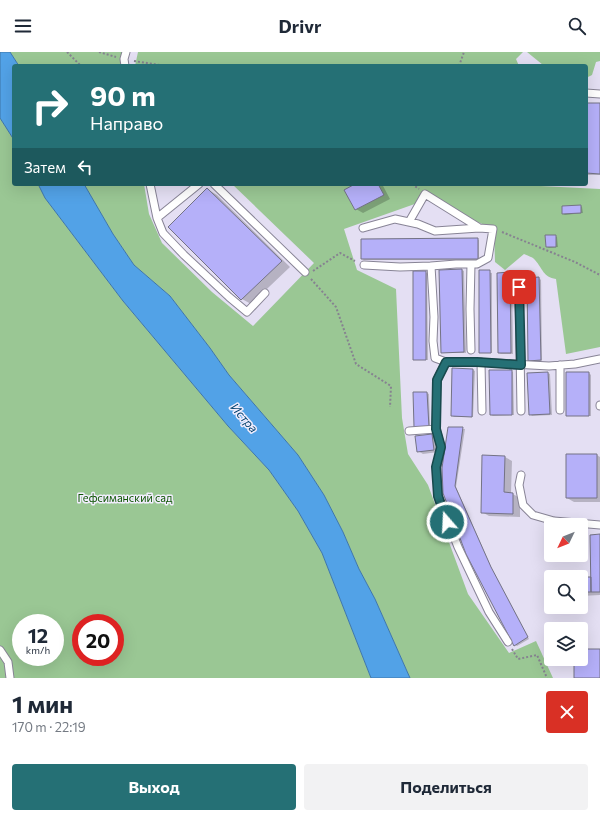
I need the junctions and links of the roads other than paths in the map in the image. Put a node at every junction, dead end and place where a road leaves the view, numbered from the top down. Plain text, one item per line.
1 (588, 93) edge
2 (600, 94) edge
3 (150, 186) edge
4 (197, 186) edge
5 (216, 186) edge
6 (157, 218) junction
7 (409, 222) junction
8 (363, 228) dead end
9 (479, 228) junction
10 (471, 264) junction
11 (364, 265) road end
12 (431, 266) junction
13 (306, 274) road end
14 (519, 287) dead end
15 (265, 294) dead end
16 (471, 350) dead end
17 (600, 360) edge
18 (446, 362) junction
19 (481, 362) junction
20 (521, 365) junction
21 (560, 366) junction
22 (560, 410) dead end
23 (482, 411) dead end
24 (521, 411) dead end
25 (436, 429) junction
26 (409, 431) dead end
27 (521, 475) dead end
28 (600, 524) edge
29 (508, 642) road end
30 (0, 650) edge
31 (10, 678) edge

1 - 2 lane
3 - 6 lane
4 - 6 lane
5 - 13 lane
6 - 15 lane
7 - 8 lane
7 - 9 lane
7 - 9 lane
9 - 10 lane
10 - 12 lane
10 - 16 lane
11 - 12 lane
12 - 18 lane
14 - 20 lane
17 - 21 lane
18 - 19 lane
18 - 25 lane
19 - 20 lane
19 - 23 lane
20 - 21 lane
20 - 24 lane
21 - 22 lane
25 - 26 lane
25 - 29 lane
27 - 28 lane
30 - 31 lane

